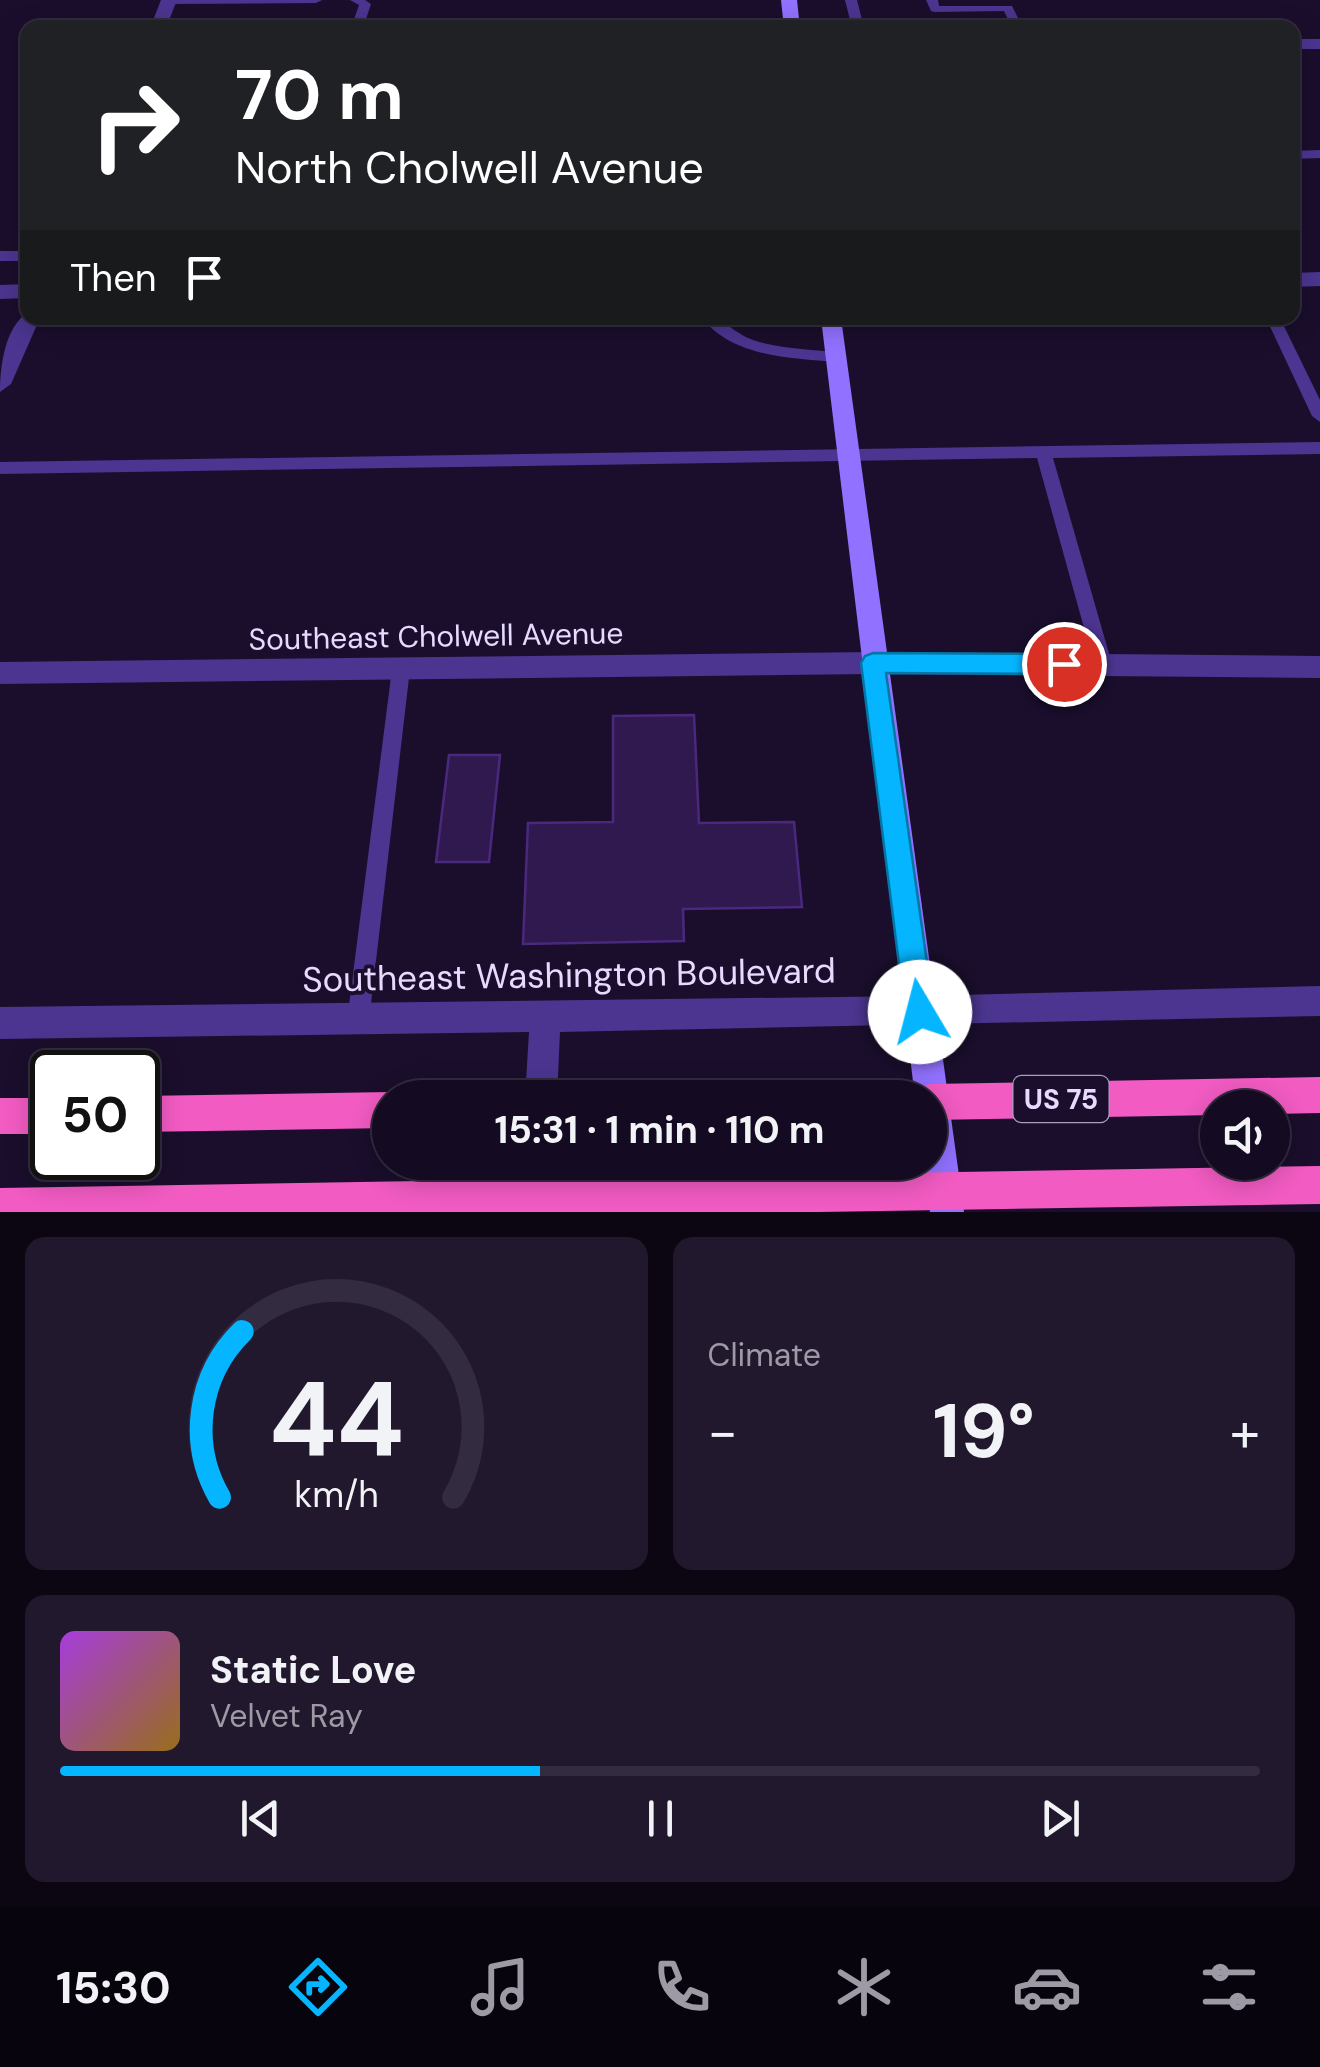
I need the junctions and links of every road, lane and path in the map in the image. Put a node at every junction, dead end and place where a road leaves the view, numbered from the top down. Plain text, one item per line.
1 (316, 0) edge
2 (356, 0) edge
3 (932, 0) edge
4 (169, 1) edge
5 (360, 20) edge
6 (1014, 20) edge
7 (27, 325) edge
8 (717, 325) edge
9 (832, 325) edge
10 (1276, 325) edge
11 (836, 357) junction
12 (0, 384) edge
13 (1320, 416) edge
14 (1320, 448) edge
15 (1043, 450) junction
16 (848, 456) junction
17 (0, 468) edge
18 (873, 663) junction
19 (1102, 664) junction
20 (1320, 667) edge
21 (401, 669) junction
22 (0, 673) edge
23 (1320, 1001) edge
24 (920, 1012) junction
25 (546, 1018) junction
26 (358, 1021) junction
27 (0, 1023) edge
28 (542, 1080) edge
29 (928, 1080) edge
30 (1320, 1096) edge
31 (947, 1102) edge
32 (372, 1110) edge
33 (160, 1114) edge
34 (0, 1116) edge
35 (30, 1116) edge
36 (1320, 1185) edge
37 (946, 1202) edge
38 (452, 1206) edge
39 (0, 1207) edge

1 - 4 lane
2 - 5 lane
3 - 6 lane
7 - 12 street
8 - 11 lane
9 - 11 main road
10 - 13 lane
11 - 16 main road
14 - 15 lane
15 - 16 lane
15 - 19 lane
16 - 17 lane
16 - 18 main road
18 - 19 street, Southeast Cholwell Avenue
18 - 21 street, Southeast Cholwell Avenue
18 - 24 main road
19 - 20 street, Southeast Cholwell Avenue
21 - 22 street, Southeast Cholwell Avenue
21 - 26 lane
23 - 24 street, Southeast Washington Boulevard
24 - 25 street, Southeast Washington Boulevard
24 - 29 main road
25 - 26 street, Southeast Washington Boulevard
25 - 28 street
26 - 27 street, Southeast Washington Boulevard
30 - 31 highway, US 75
32 - 33 highway
34 - 35 highway
36 - 37 highway
37 - 38 highway
38 - 39 highway

